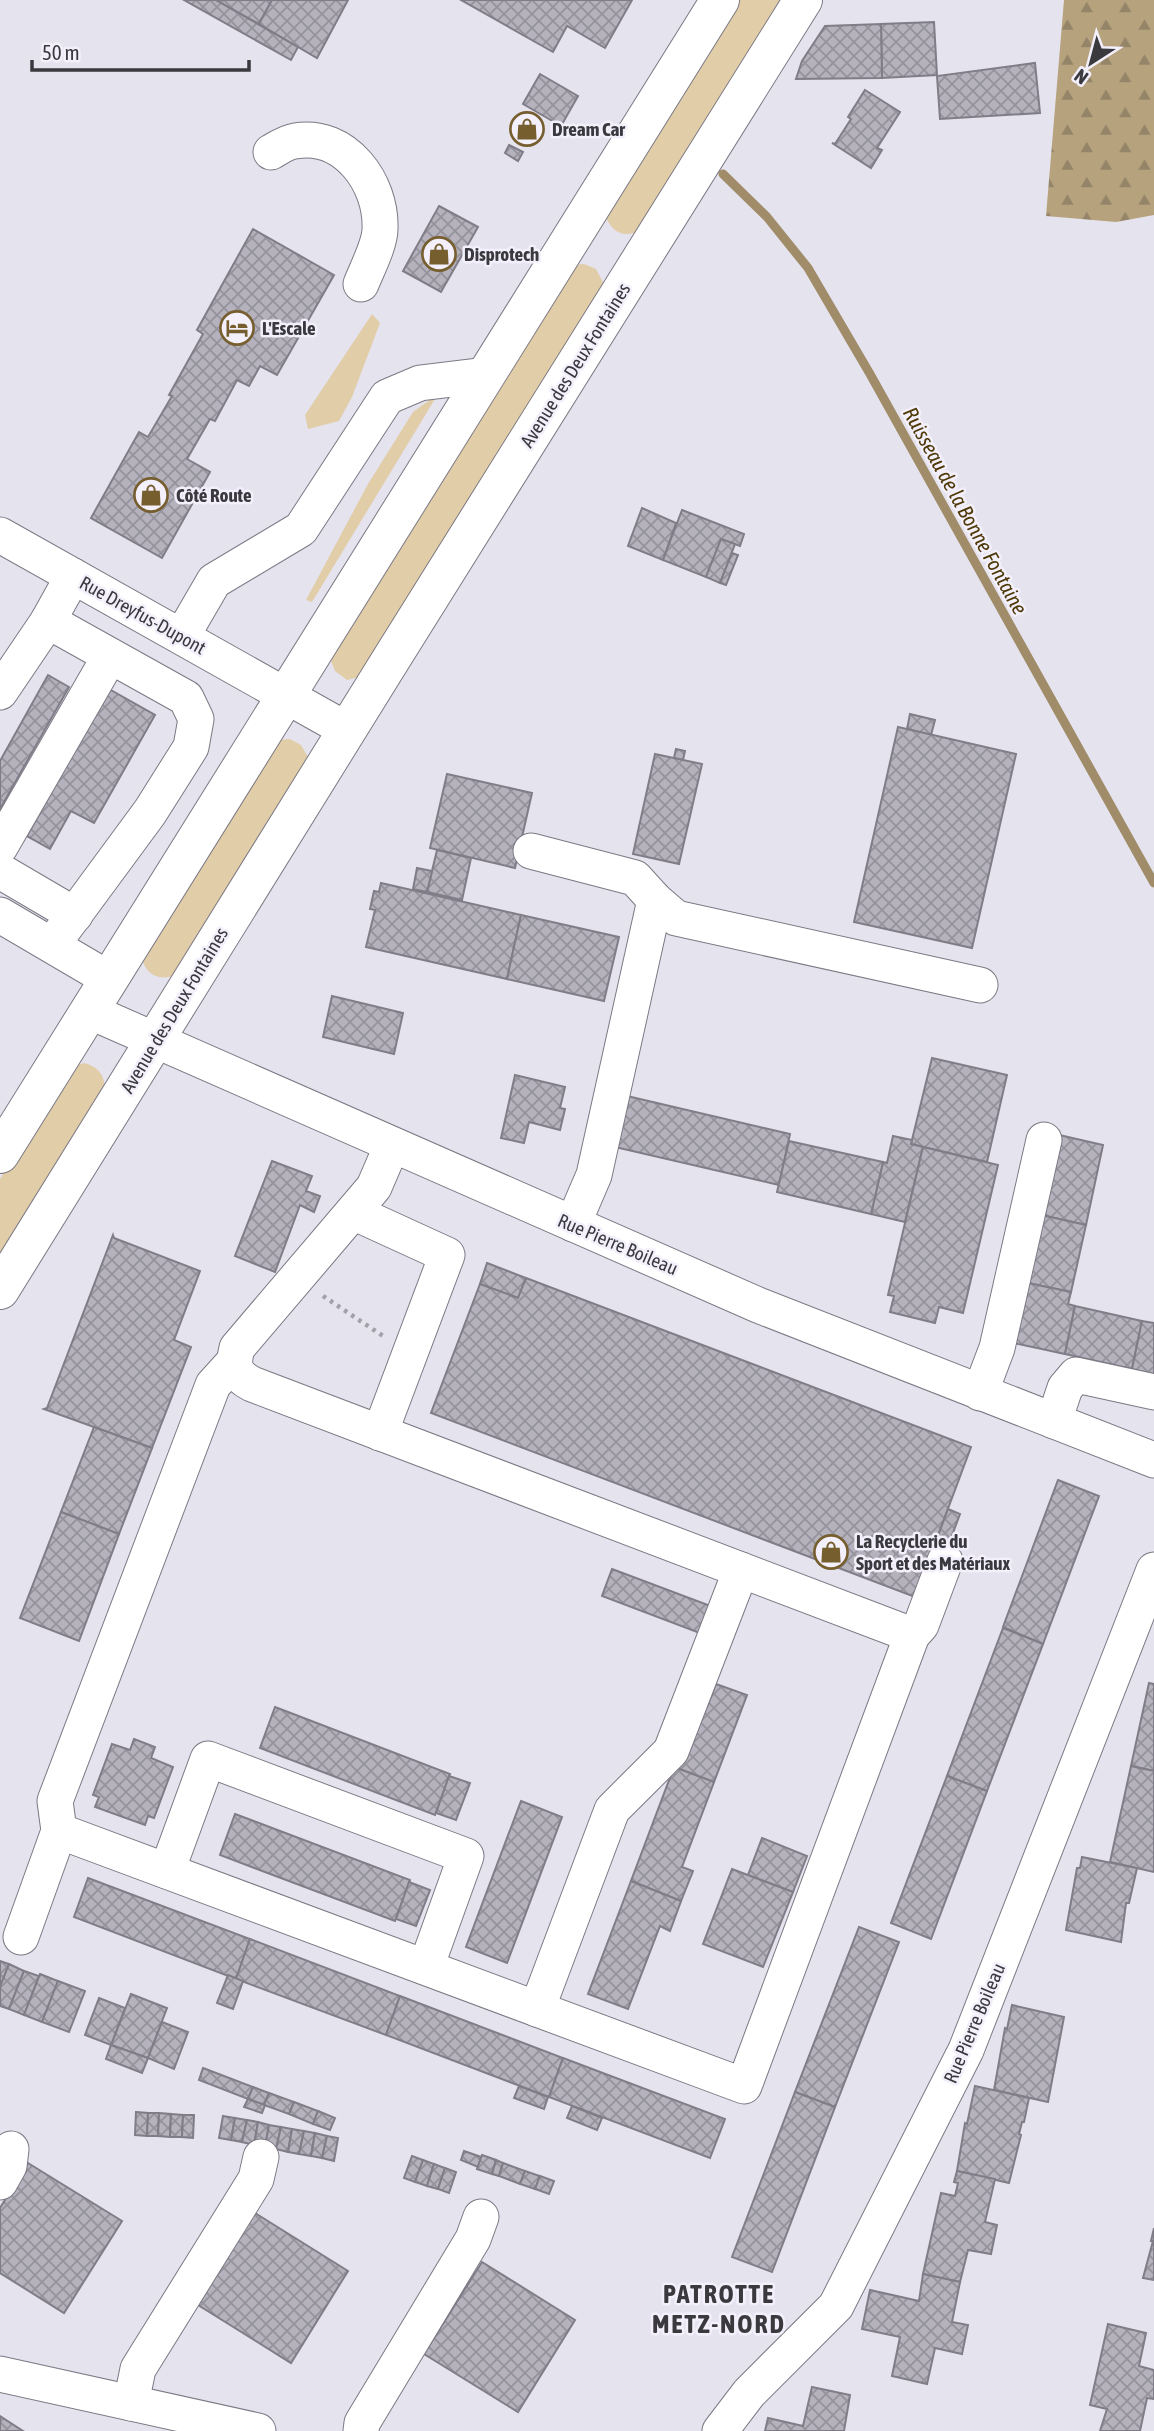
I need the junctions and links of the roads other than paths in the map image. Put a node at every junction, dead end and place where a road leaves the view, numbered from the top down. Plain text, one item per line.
1 (720, 0) edge
2 (803, 0) edge
3 (271, 152) dead end
4 (362, 284) dead end
5 (486, 375) junction
6 (0, 535) edge
7 (73, 576) junction
8 (48, 621) junction
9 (182, 636) junction
10 (110, 656) junction
11 (0, 692) edge
12 (287, 695) junction
13 (347, 730) junction
14 (0, 847) edge
15 (531, 851) dead end
16 (0, 871) edge
17 (656, 900) junction
18 (0, 915) edge
19 (75, 915) junction
20 (52, 945) junction
21 (109, 979) junction
22 (980, 985) dead end
23 (89, 1011) junction
24 (156, 1041) junction
25 (1044, 1140) dead end
26 (392, 1144) junction
27 (0, 1154) edge
28 (353, 1212) junction
29 (573, 1224) junction
30 (0, 1290) edge
31 (233, 1363) junction
32 (1154, 1392) edge
33 (980, 1393) junction
34 (1054, 1421) junction
35 (380, 1433) junction
36 (1154, 1460) edge
37 (945, 1561) dead end
38 (741, 1570) junction
39 (1154, 1570) edge
40 (912, 1635) junction
41 (59, 1830) junction
42 (167, 1871) junction
43 (21, 1937) dead end
44 (426, 1967) junction
45 (537, 2009) junction
46 (11, 2148) dead end
47 (261, 2157) dead end
48 (0, 2182) edge
49 (481, 2217) dead end
50 (0, 2374) edge
51 (146, 2414) edge
52 (258, 2431) edge
53 (361, 2431) edge
54 (720, 2431) edge

1 - 5 main road
2 - 13 main road, Avenue des Deux Fontaines
3 - 4 street
5 - 9 street
5 - 12 main road
6 - 7 street, Rue Dreyfus-Dupont
7 - 8 street
7 - 9 street, Rue Dreyfus-Dupont
8 - 10 street
8 - 11 street
9 - 12 street, Rue Dreyfus-Dupont
10 - 14 street
10 - 19 street
12 - 13 street
12 - 21 main road
13 - 24 main road, Avenue des Deux Fontaines
15 - 17 street
16 - 19 street
17 - 22 street
17 - 29 street
18 - 20 street
19 - 20 street
20 - 21 street
21 - 23 main road
23 - 24 street, Rue Pierre Boileau
23 - 27 main road
24 - 26 street, Rue Pierre Boileau
24 - 30 main road, Avenue des Deux Fontaines
25 - 33 street
26 - 28 street
26 - 29 street, Rue Pierre Boileau
28 - 31 street
28 - 35 street
29 - 33 street, Rue Pierre Boileau
31 - 35 street
31 - 41 street
32 - 34 street
33 - 34 street, Rue Pierre Boileau
34 - 36 street, Rue Pierre Boileau
35 - 38 street
37 - 40 street
38 - 40 street
38 - 45 street
39 - 54 street, Rue Pierre Boileau
40 - 45 street
41 - 42 street
41 - 43 street
42 - 44 street
42 - 44 street
44 - 45 street
46 - 48 street
47 - 51 street
49 - 53 street
50 - 51 street
51 - 52 street

